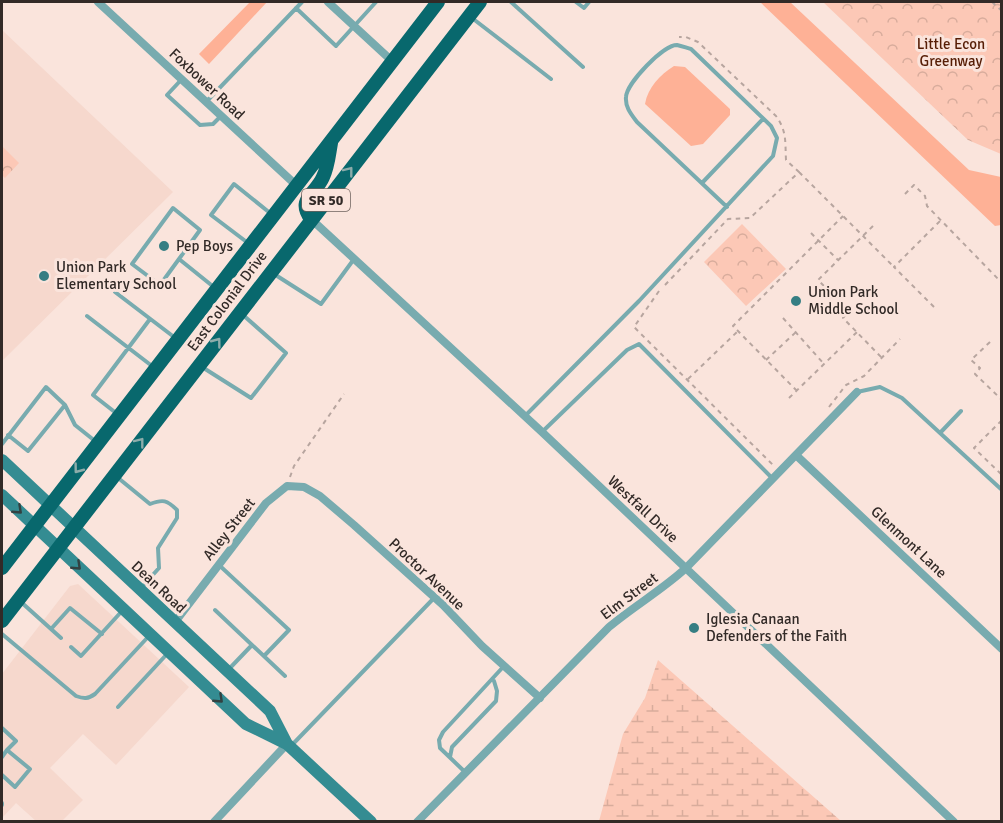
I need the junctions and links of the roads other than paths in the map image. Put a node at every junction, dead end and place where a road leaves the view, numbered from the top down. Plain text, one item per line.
1 (99, 2) edge
2 (302, 2) edge
3 (328, 2) edge
4 (376, 2) edge
5 (480, 2) edge
6 (511, 2) edge
7 (576, 2) edge
8 (589, 2) edge
9 (434, 3) edge
10 (296, 8) junction
11 (469, 15) junction
12 (354, 26) junction
13 (392, 61) junction
14 (583, 67) dead end
15 (182, 79) junction
16 (550, 79) dead end
17 (206, 102) junction
18 (221, 116) junction
19 (763, 119) junction
20 (332, 138) junction
21 (702, 183) junction
22 (296, 185) junction
23 (727, 207) junction
24 (273, 215) junction
25 (311, 219) junction
26 (250, 245) junction
27 (179, 259) junction
28 (354, 259) junction
29 (271, 272) junction
30 (216, 288) junction
31 (115, 292) dead end
32 (240, 312) junction
33 (87, 316) dead end
34 (150, 319) junction
35 (177, 339) junction
36 (129, 348) junction
37 (199, 365) junction
38 (155, 368) junction
39 (857, 392) joint
40 (65, 405) junction
41 (961, 411) dead end
42 (119, 415) junction
43 (525, 416) junction
44 (542, 432) junction
45 (940, 432) junction
46 (8, 435) junction
47 (98, 443) junction
48 (2, 444) edge
49 (797, 456) junction
50 (2, 460) edge
51 (114, 475) junction
52 (773, 480) junction
53 (287, 486) joint
54 (1002, 490) edge
55 (2, 495) edge
56 (50, 505) junction
57 (34, 526) junction
58 (74, 528) junction
59 (58, 548) junction
60 (218, 565) junction
61 (2, 568) edge
62 (686, 568) junction
63 (140, 590) junction
64 (434, 597) junction
65 (18, 600) junction
66 (124, 609) junction
67 (215, 610) dead end
68 (2, 621) edge
69 (175, 622) junction
70 (51, 629) junction
71 (2, 634) edge
72 (102, 634) junction
73 (150, 634) junction
74 (61, 638) dead end
75 (252, 645) junction
76 (71, 647) dead end
77 (1002, 649) edge
78 (169, 652) junction
79 (264, 656) junction
80 (504, 666) junction
81 (227, 672) junction
82 (285, 676) dead end
83 (494, 679) junction
84 (540, 698) junction
85 (118, 706) dead end
86 (2, 728) edge
87 (288, 745) junction
88 (8, 750) junction
89 (2, 756) edge
90 (450, 757) junction
91 (465, 773) junction
92 (2, 775) edge
93 (213, 822) edge
94 (371, 822) edge
95 (417, 822) edge
96 (954, 822) edge

1 - 15 street, Foxbower Road
2 - 10 lane
3 - 12 street
4 - 12 lane
5 - 11 highway, East Colonial Drive / SR 50
6 - 14 lane
7 - 8 lane
9 - 13 highway, East Colonial Drive / SR 50
10 - 12 lane
10 - 17 lane
11 - 16 lane
25 -> 11 highway, East Colonial Drive / SR 50
12 - 13 street
13 - 20 highway, East Colonial Drive / SR 50
15 - 17 street, Foxbower Road
15 - 18 lane
17 - 18 street, Foxbower Road
18 - 22 street, Foxbower Road
19 - 21 lane
19 - 21 lane
19 - 23 lane
20 - 22 highway, East Colonial Drive / SR 50
20 - 25 highway
21 - 23 lane
22 - 24 highway, East Colonial Drive / SR 50
23 - 43 lane
24 - 26 highway, East Colonial Drive / SR 50
24 - 26 lane
25 - 28 street, Westfall Drive
25 - 29 highway, East Colonial Drive / SR 50
26 - 30 highway, East Colonial Drive / SR 50
27 - 27 lane
27 - 30 lane
28 - 29 lane
28 - 43 street, Westfall Drive
29 - 32 highway, East Colonial Drive / SR 50
30 - 35 highway, East Colonial Drive / SR 50
31 - 34 lane
37 -> 32 highway, East Colonial Drive / SR 50
32 - 37 lane
33 - 36 lane
34 - 35 lane
34 - 36 lane
35 - 38 highway, East Colonial Drive / SR 50
36 - 38 lane
36 - 42 lane
51 -> 37 highway, East Colonial Drive / SR 50
38 - 42 highway, East Colonial Drive / SR 50
39 - 45 lane
39 - 49 street, Elm Street
40 - 46 lane
40 - 46 lane
40 - 47 lane
41 - 45 lane
42 - 47 highway, East Colonial Drive / SR 50
43 - 44 street, Westfall Drive
44 - 52 lane
44 - 62 street, Westfall Drive
45 - 54 lane
46 - 48 lane
47 -> 56 highway, East Colonial Drive / SR 50
49 - 52 street, Elm Street
49 - 77 street, Glenmont Lane
50 - 56 main road, Dean Road
51 - 58 highway, East Colonial Drive / SR 50
51 - 63 lane
52 - 62 street, Elm Street
53 - 60 street, Alley Street
53 - 64 street, Proctor Avenue
55 -> 57 main road, Dean Road
56 - 57 highway, East Colonial Drive / SR 50
56 - 58 main road, Dean Road
57 - 59 main road, Dean Road
57 - 61 highway, East Colonial Drive / SR 50
58 - 59 highway, East Colonial Drive / SR 50
58 - 63 main road, Dean Road
59 - 65 highway, East Colonial Drive / SR 50
59 -> 66 main road, Dean Road
60 - 69 street, Alley Street
60 - 79 lane
62 - 84 street, Elm Street
62 - 96 street, Westfall Drive
63 - 69 main road, Dean Road
64 - 80 street, Proctor Avenue
64 - 87 lane
65 - 68 highway, East Colonial Drive / SR 50
65 - 70 lane
66 - 72 lane
66 - 73 main road, Dean Road
67 - 75 lane
69 - 81 main road, Dean Road
70 - 72 lane
70 - 74 lane
71 - 73 lane
72 - 76 lane
73 - 78 main road, Dean Road
75 - 79 lane
75 - 81 lane
78 - 85 lane
78 -> 87 main road, Dean Road
79 - 82 lane
80 - 83 lane
80 - 84 street, Proctor Avenue
81 - 87 main road, Dean Road
83 - 90 lane
83 - 90 lane
84 - 91 street, Elm Street
86 - 88 lane
87 - 93 street
87 - 94 main road, Dean Road
88 - 89 lane
88 - 92 lane
90 - 91 lane
91 - 95 street, Elm Street

